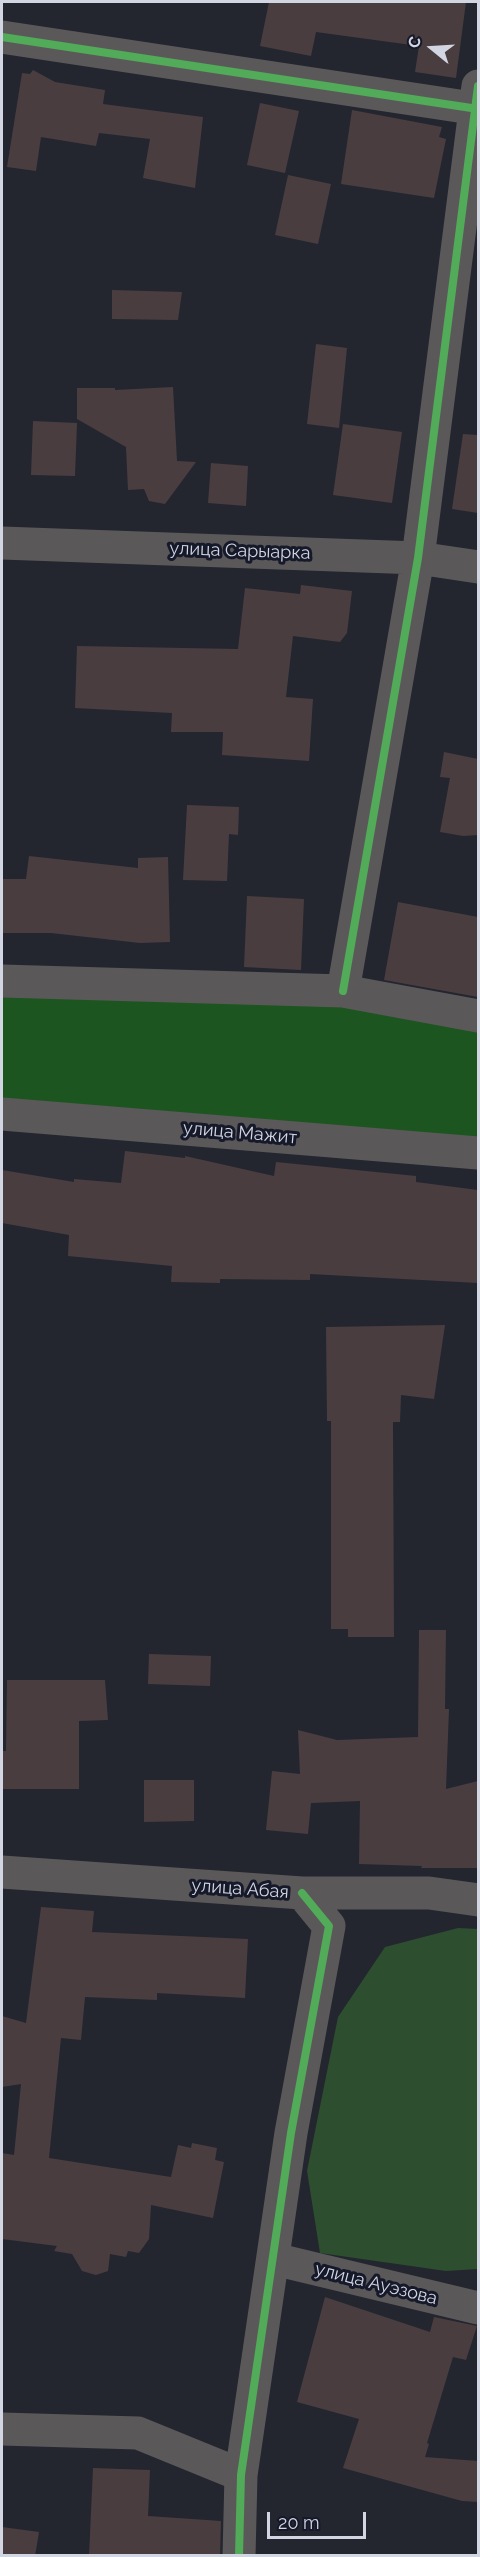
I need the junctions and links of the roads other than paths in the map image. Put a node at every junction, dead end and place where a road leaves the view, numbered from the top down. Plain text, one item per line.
1 (2, 37) edge
2 (478, 101) edge
3 (2, 543) edge
4 (418, 558) junction
5 (478, 567) edge
6 (2, 981) edge
7 (343, 991) junction
8 (478, 1016) edge
9 (2, 1114) edge
10 (478, 1153) edge
11 (2, 1872) edge
12 (302, 1893) junction
13 (478, 1900) edge
14 (274, 2259) junction
15 (478, 2308) edge
16 (2, 2429) edge
17 (241, 2475) junction
18 (239, 2556) edge

1 - 2 street
2 - 4 street
3 - 4 street, улица Сарыарка
4 - 5 street, улица Сарыарка
4 - 7 street
6 - 7 street
7 - 8 street
9 - 10 street, улица Мажит
11 - 12 street, улица Абая
12 - 13 street, улица Абая
12 - 14 street
14 - 15 street, улица Ауэзова
14 - 17 street
16 - 17 street
17 - 18 street

